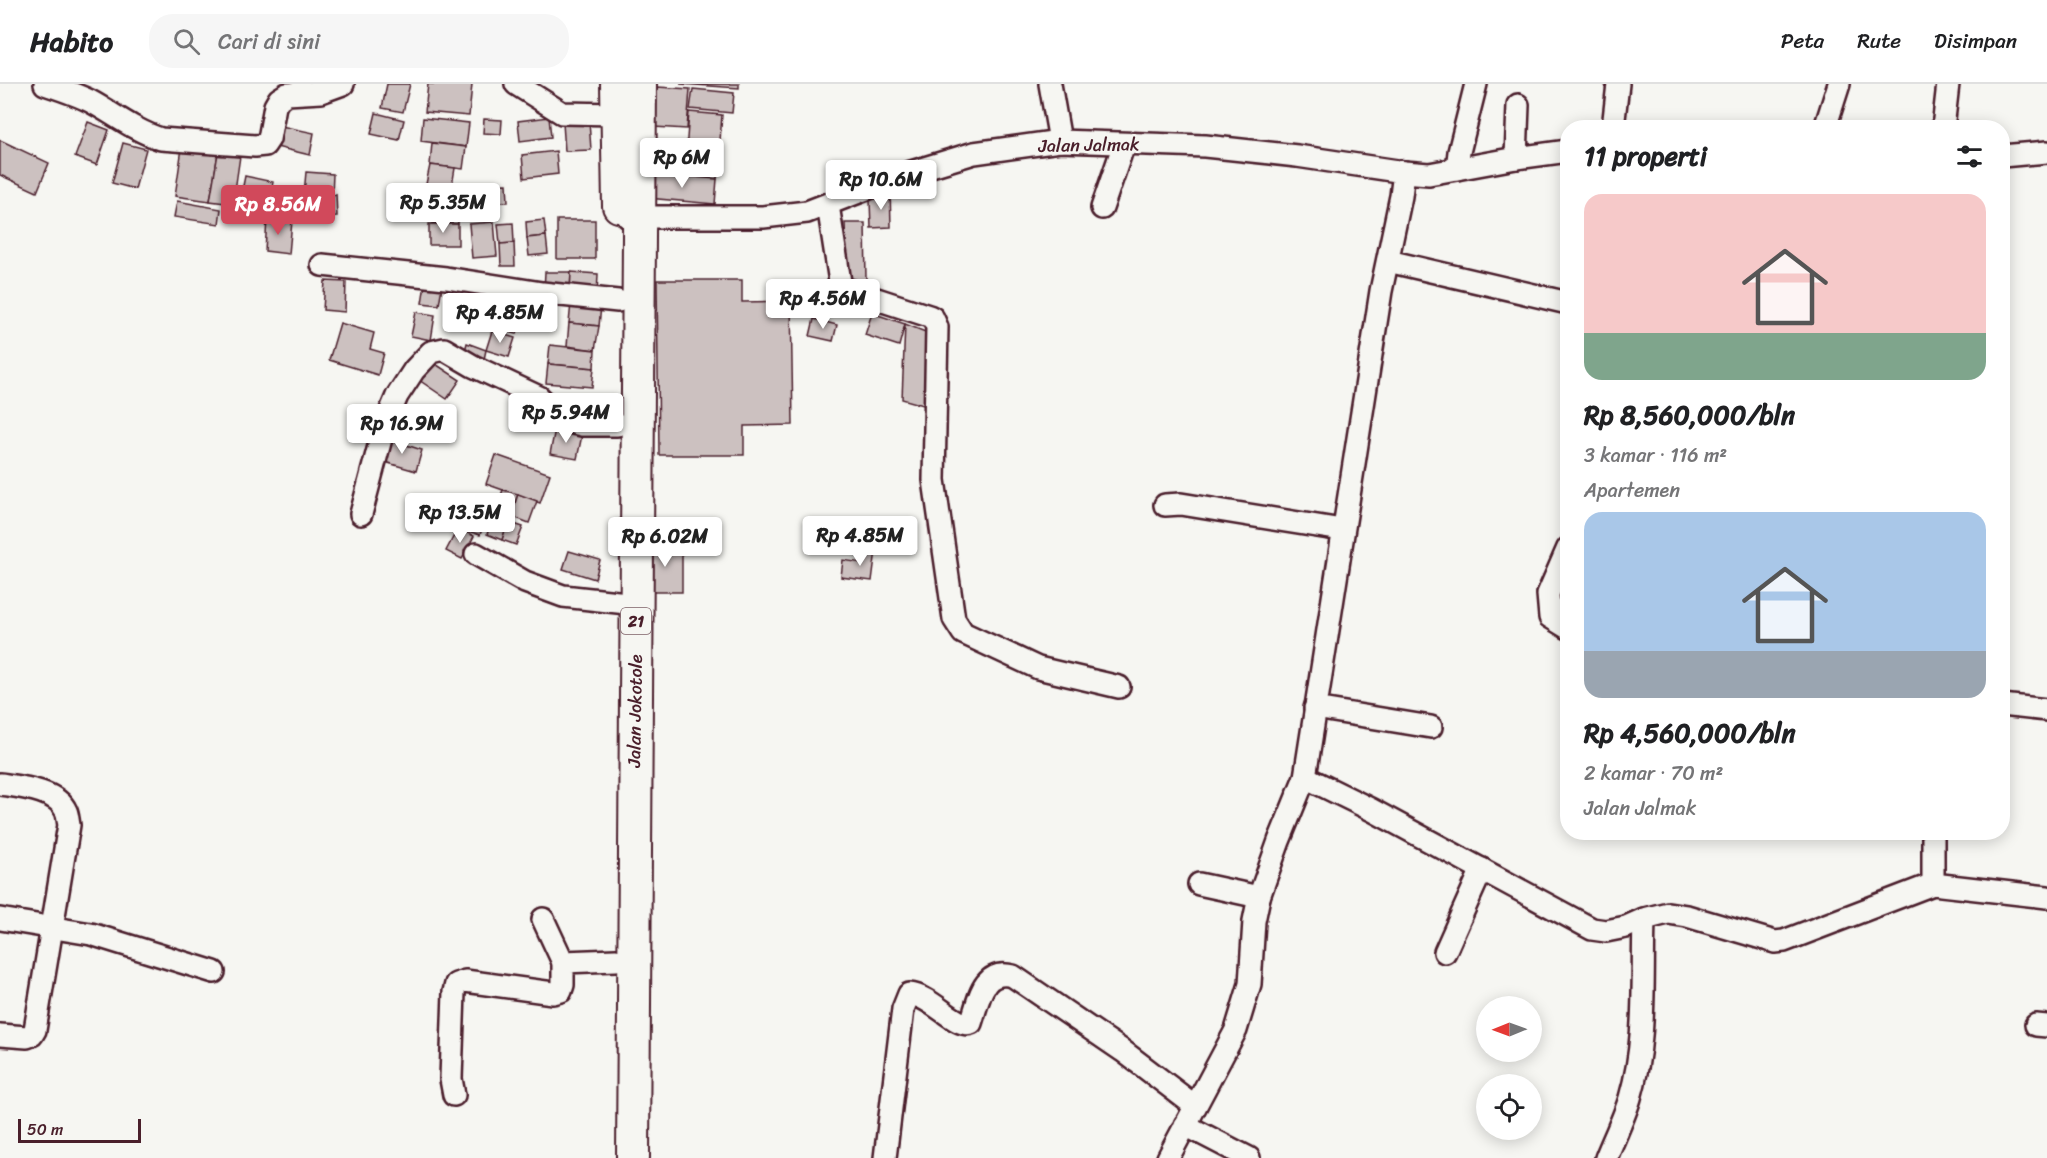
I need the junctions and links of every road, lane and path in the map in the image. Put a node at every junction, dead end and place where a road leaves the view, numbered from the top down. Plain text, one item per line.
1 (45, 84) edge
2 (343, 84) edge
3 (516, 84) edge
4 (640, 84) edge
5 (1050, 84) edge
6 (1476, 84) edge
7 (1618, 84) edge
8 (1839, 84) edge
9 (1948, 84) edge
10 (617, 99) edge
11 (1518, 105) dead end
12 (1614, 120) edge
13 (1828, 120) edge
14 (1944, 120) edge
15 (1060, 141) junction
16 (1124, 144) junction
17 (1560, 152) edge
18 (2047, 152) edge
19 (2010, 155) edge
20 (1516, 158) junction
21 (1457, 169) junction
22 (1404, 172) junction
23 (828, 205) junction
24 (1102, 208) dead end
25 (629, 217) junction
26 (1388, 261) junction
27 (322, 265) dead end
28 (618, 301) junction
29 (1560, 301) edge
30 (617, 425) junction
31 (627, 492) junction
32 (1165, 506) dead end
33 (361, 514) dead end
34 (1342, 530) junction
35 (476, 554) dead end
36 (1560, 566) edge
37 (626, 603) junction
38 (1560, 623) edge
39 (1119, 687) dead end
40 (2010, 706) edge
41 (1315, 708) junction
42 (2047, 710) edge
43 (1431, 727) dead end
44 (1305, 777) junction
45 (0, 784) edge
46 (1933, 840) edge
47 (1482, 869) junction
48 (1199, 884) dead end
49 (1933, 884) junction
50 (1259, 897) junction
51 (2047, 897) edge
52 (0, 919) edge
53 (543, 919) dead end
54 (1644, 919) junction
55 (54, 927) junction
56 (1445, 952) dead end
57 (616, 960) junction
58 (563, 962) junction
59 (214, 972) dead end
60 (0, 1035) edge
61 (454, 1095) dead end
62 (1195, 1106) junction
63 (1185, 1125) junction
64 (616, 1158) edge
65 (633, 1158) edge
66 (885, 1158) edge
67 (1168, 1158) edge
68 (1249, 1158) edge
69 (1606, 1158) edge

1 - 2 street
3 - 10 street
4 - 25 highway, Jalan Jokotole / 21
5 - 15 street
6 - 21 street
7 - 12 street
8 - 13 street
9 - 14 street
10 - 25 highway, Jalan Jokotole / 21
11 - 20 street
15 - 16 street, Jalan Jalmak
15 - 23 street, Jalan Jalmak
16 - 22 street, Jalan Jalmak
16 - 24 street
17 - 20 street, Jalan Jalmak
18 - 19 street
20 - 21 street, Jalan Jalmak
21 - 22 street, Jalan Jalmak
22 - 26 street
23 - 25 street, Jalan Jalmak
23 - 39 street
25 - 28 highway, Jalan Jokotole / 21
25 - 31 highway, Jalan Jokotole / 21
26 - 29 street
26 - 34 street
27 - 28 street
28 - 30 highway, Jalan Jokotole / 21
30 - 31 highway, Jalan Jokotole / 21
30 - 33 street
31 - 37 highway, Jalan Jokotole / 21
32 - 34 street
34 - 41 street
35 - 37 street
36 - 38 street
37 - 57 highway, Jalan Jokotole / 21
37 - 65 highway, Jalan Jokotole / 21
40 - 42 street
41 - 43 street
41 - 44 street
44 - 47 street
44 - 50 street
45 - 55 street
46 - 49 street
47 - 54 street
47 - 56 street
48 - 50 street
49 - 51 street
49 - 54 street
50 - 62 street
52 - 55 street
53 - 58 street
54 - 69 street
55 - 59 street
55 - 60 street
57 - 58 street
57 - 64 highway, Jalan Jokotole / 21
58 - 61 street
62 - 63 street
62 - 66 street
63 - 67 street
63 - 68 street

